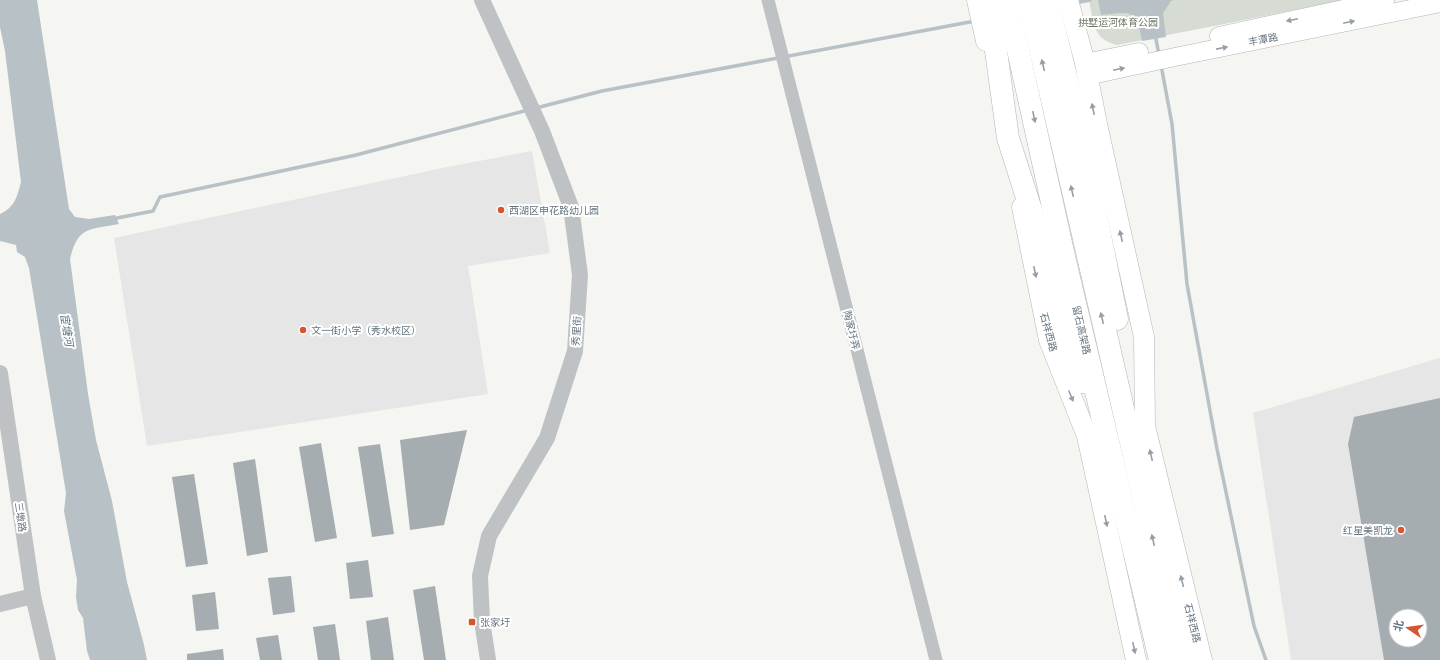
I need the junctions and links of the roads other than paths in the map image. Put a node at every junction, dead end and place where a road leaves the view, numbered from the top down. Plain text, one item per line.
1 (482, 0) edge
2 (977, 0) edge
3 (989, 0) edge
4 (1007, 0) edge
5 (1029, 0) edge
6 (1385, 0) edge
7 (1440, 3) edge
8 (769, 6) edge
9 (1037, 14) edge
10 (1159, 54) junction
11 (1086, 70) junction
12 (1008, 138) junction
13 (0, 373) edge
14 (1137, 432) junction
15 (1109, 446) junction
16 (33, 596) junction
17 (0, 604) edge
18 (48, 660) edge
19 (488, 660) edge
20 (936, 660) edge
21 (1136, 660) edge
22 (1160, 660) edge
23 (1181, 660) edge
24 (1202, 660) edge

1 - 19 street, 秀里街
2 - 9 main road, 石祥西路
3 - 9 highway
4 - 9 highway, 留石高架路
5 - 9 highway, 留石高架路
6 -> 10 main road, 丰潭路
10 -> 7 main road, 丰潭路
8 - 20 street, 陶家圩弄
9 - 11 main road, 石祥西路
9 - 12 highway
14 -> 9 highway, 留石高架路
9 - 14 highway
9 -> 15 highway, 留石高架路
10 - 11 main road, 丰潭路
14 -> 11 main road, 石祥西路
12 - 15 highway
12 -> 21 main road, 石祥西路
13 - 16 street, 三墩路
23 -> 14 highway, 留石高架路
24 -> 14 main road, 石祥西路
15 - 22 highway, 留石高架路
16 - 17 street
16 - 18 street, 三墩路

